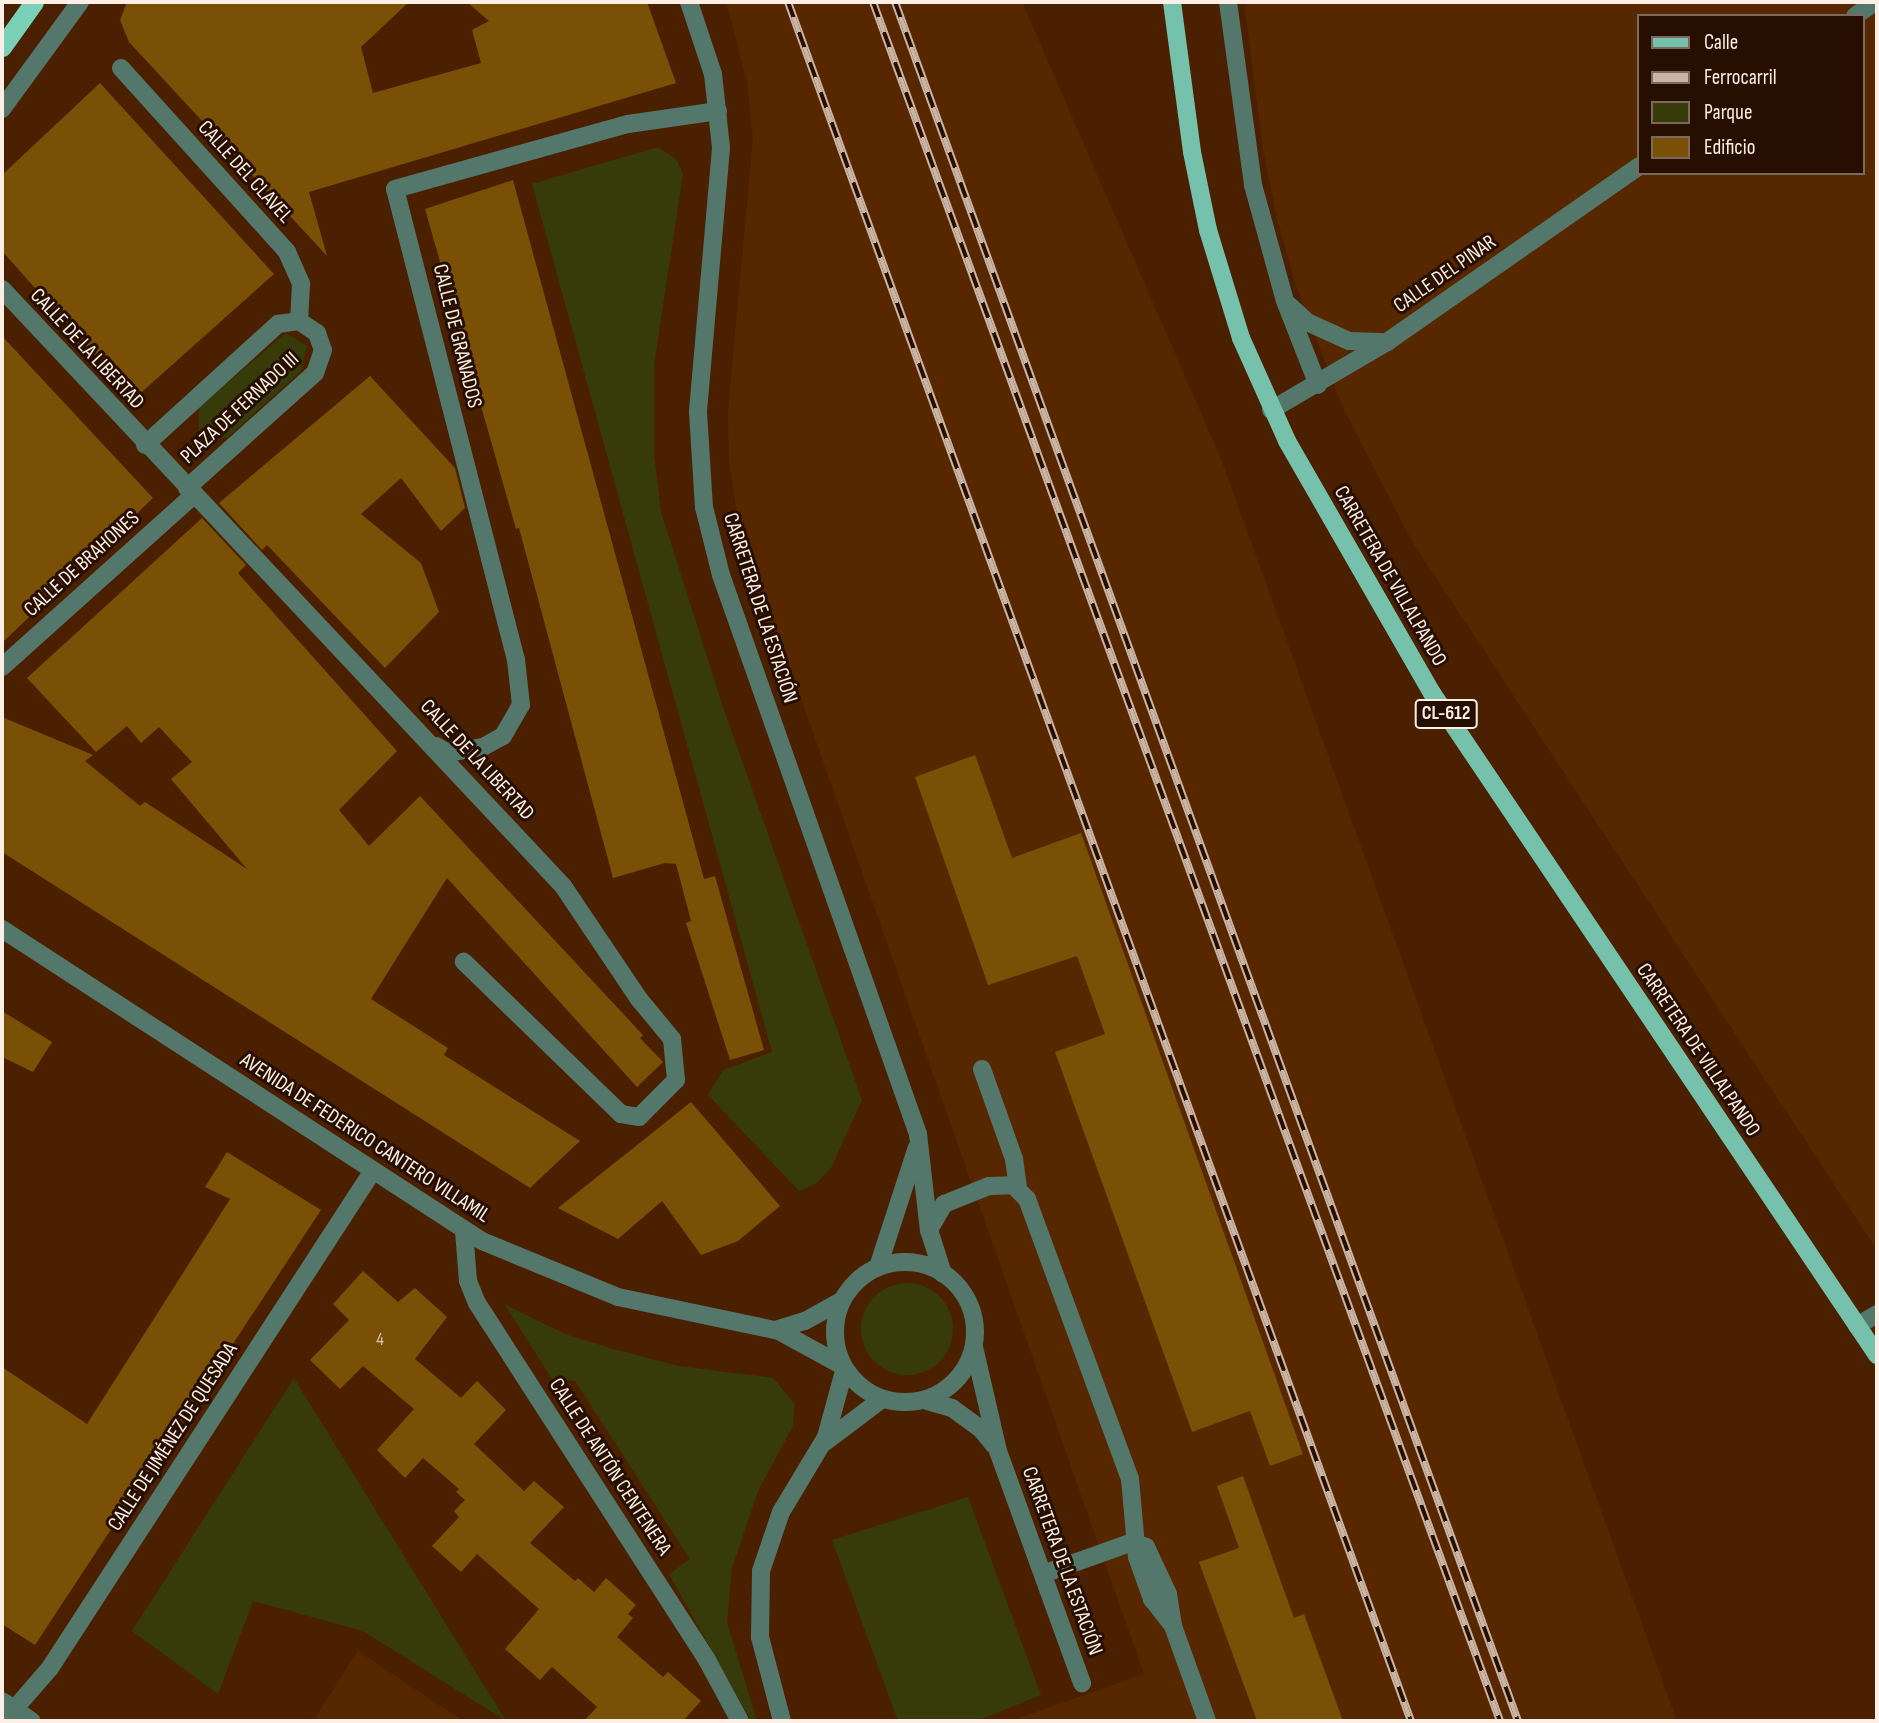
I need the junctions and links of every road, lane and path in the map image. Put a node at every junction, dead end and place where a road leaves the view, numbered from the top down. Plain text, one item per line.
1 (34, 2) edge
2 (80, 2) edge
3 (688, 2) edge
4 (1172, 2) edge
5 (1228, 2) edge
6 (1875, 2) edge
7 (1858, 14) edge
8 (2, 47) edge
9 (121, 68) dead end
10 (2, 108) edge
11 (718, 111) junction
12 (1638, 167) edge
13 (2, 289) edge
14 (1285, 301) junction
15 (299, 321) junction
16 (1387, 342) junction
17 (1318, 385) junction
18 (1271, 410) junction
19 (145, 445) junction
20 (190, 491) junction
21 (2, 667) edge
22 (428, 741) junction
23 (2, 929) edge
24 (464, 962) dead end
25 (982, 1069) dead end
26 (915, 1126) junction
27 (372, 1172) junction
28 (1018, 1188) junction
29 (929, 1230) junction
30 (464, 1231) junction
31 (878, 1267) junction
32 (943, 1274) junction
33 (841, 1301) junction
34 (1877, 1314) edge
35 (1857, 1326) junction
36 (775, 1330) junction
37 (974, 1348) junction
38 (1877, 1355) edge
39 (843, 1368) junction
40 (882, 1399) junction
41 (924, 1400) junction
42 (821, 1448) junction
43 (999, 1454) junction
44 (1133, 1542) junction
45 (1043, 1574) junction
46 (1082, 1683) dead end
47 (7, 1711) edge
48 (32, 1721) edge
49 (740, 1721) edge
50 (782, 1721) edge
51 (1207, 1721) edge

1 - 8 highway
2 - 10 street
3 - 11 street, CARRETERA DE LA ESTACIÓN
4 - 18 main road, CARRETERA DE VILLALPANDO / CL-612
5 - 14 street
6 - 7 street
9 - 15 street, CALLE DEL CLAVEL
11 - 22 street, CALLE DE GRANADOS
11 - 26 street, CARRETERA DE LA ESTACIÓN
12 - 16 street, CALLE DEL PINAR
13 - 19 street, CALLE DE LA LIBERTAD
14 - 16 street
14 - 17 street
15 - 19 street, PLAZA DE FERNADO III
15 - 20 street, PLAZA DE FERNADO III
16 - 17 street, CALLE DEL PINAR
17 - 18 street, CALLE DEL PINAR
18 - 35 main road, CARRETERA DE VILLALPANDO / CL-612
19 - 20 street, CALLE DE LA LIBERTAD
20 - 21 street, CALLE DE BRAHONES
20 - 22 street, CALLE DE LA LIBERTAD
22 - 24 street, CALLE DE LA LIBERTAD
23 - 27 street, AVENIDA DE FEDERICO CANTERO VILLAMIL
25 - 28 street
26 - 29 street, CARRETERA DE LA ESTACIÓN
26 - 31 street, CARRETERA DE LA ESTACIÓN
27 - 30 street, AVENIDA DE FEDERICO CANTERO VILLAMIL
27 - 47 street, CALLE DE JIMÉNEZ DE QUESADA
28 - 29 street
28 - 44 street
29 - 32 street, CARRETERA DE LA ESTACIÓN
30 - 36 street, AVENIDA DE FEDERICO CANTERO VILLAMIL
30 - 49 street, CALLE DE ANTÓN CENTENERA
31 - 32 street
31 - 33 street
32 - 37 street
33 - 36 street
33 - 39 street
34 - 35 street
35 - 38 main road, CARRETERA DE VILLALPANDO / CL-612
36 - 39 street, AVENIDA DE FEDERICO CANTERO VILLAMIL
37 - 41 street
37 - 43 street, CARRETERA DE LA ESTACIÓN
39 - 40 street
39 - 42 street
40 - 41 street
40 - 42 street
41 - 43 street, CARRETERA DE LA ESTACIÓN
42 - 50 street
43 - 45 street, CARRETERA DE LA ESTACIÓN
44 - 45 street
44 - 51 street
45 - 46 street, CARRETERA DE LA ESTACIÓN
47 - 48 street

